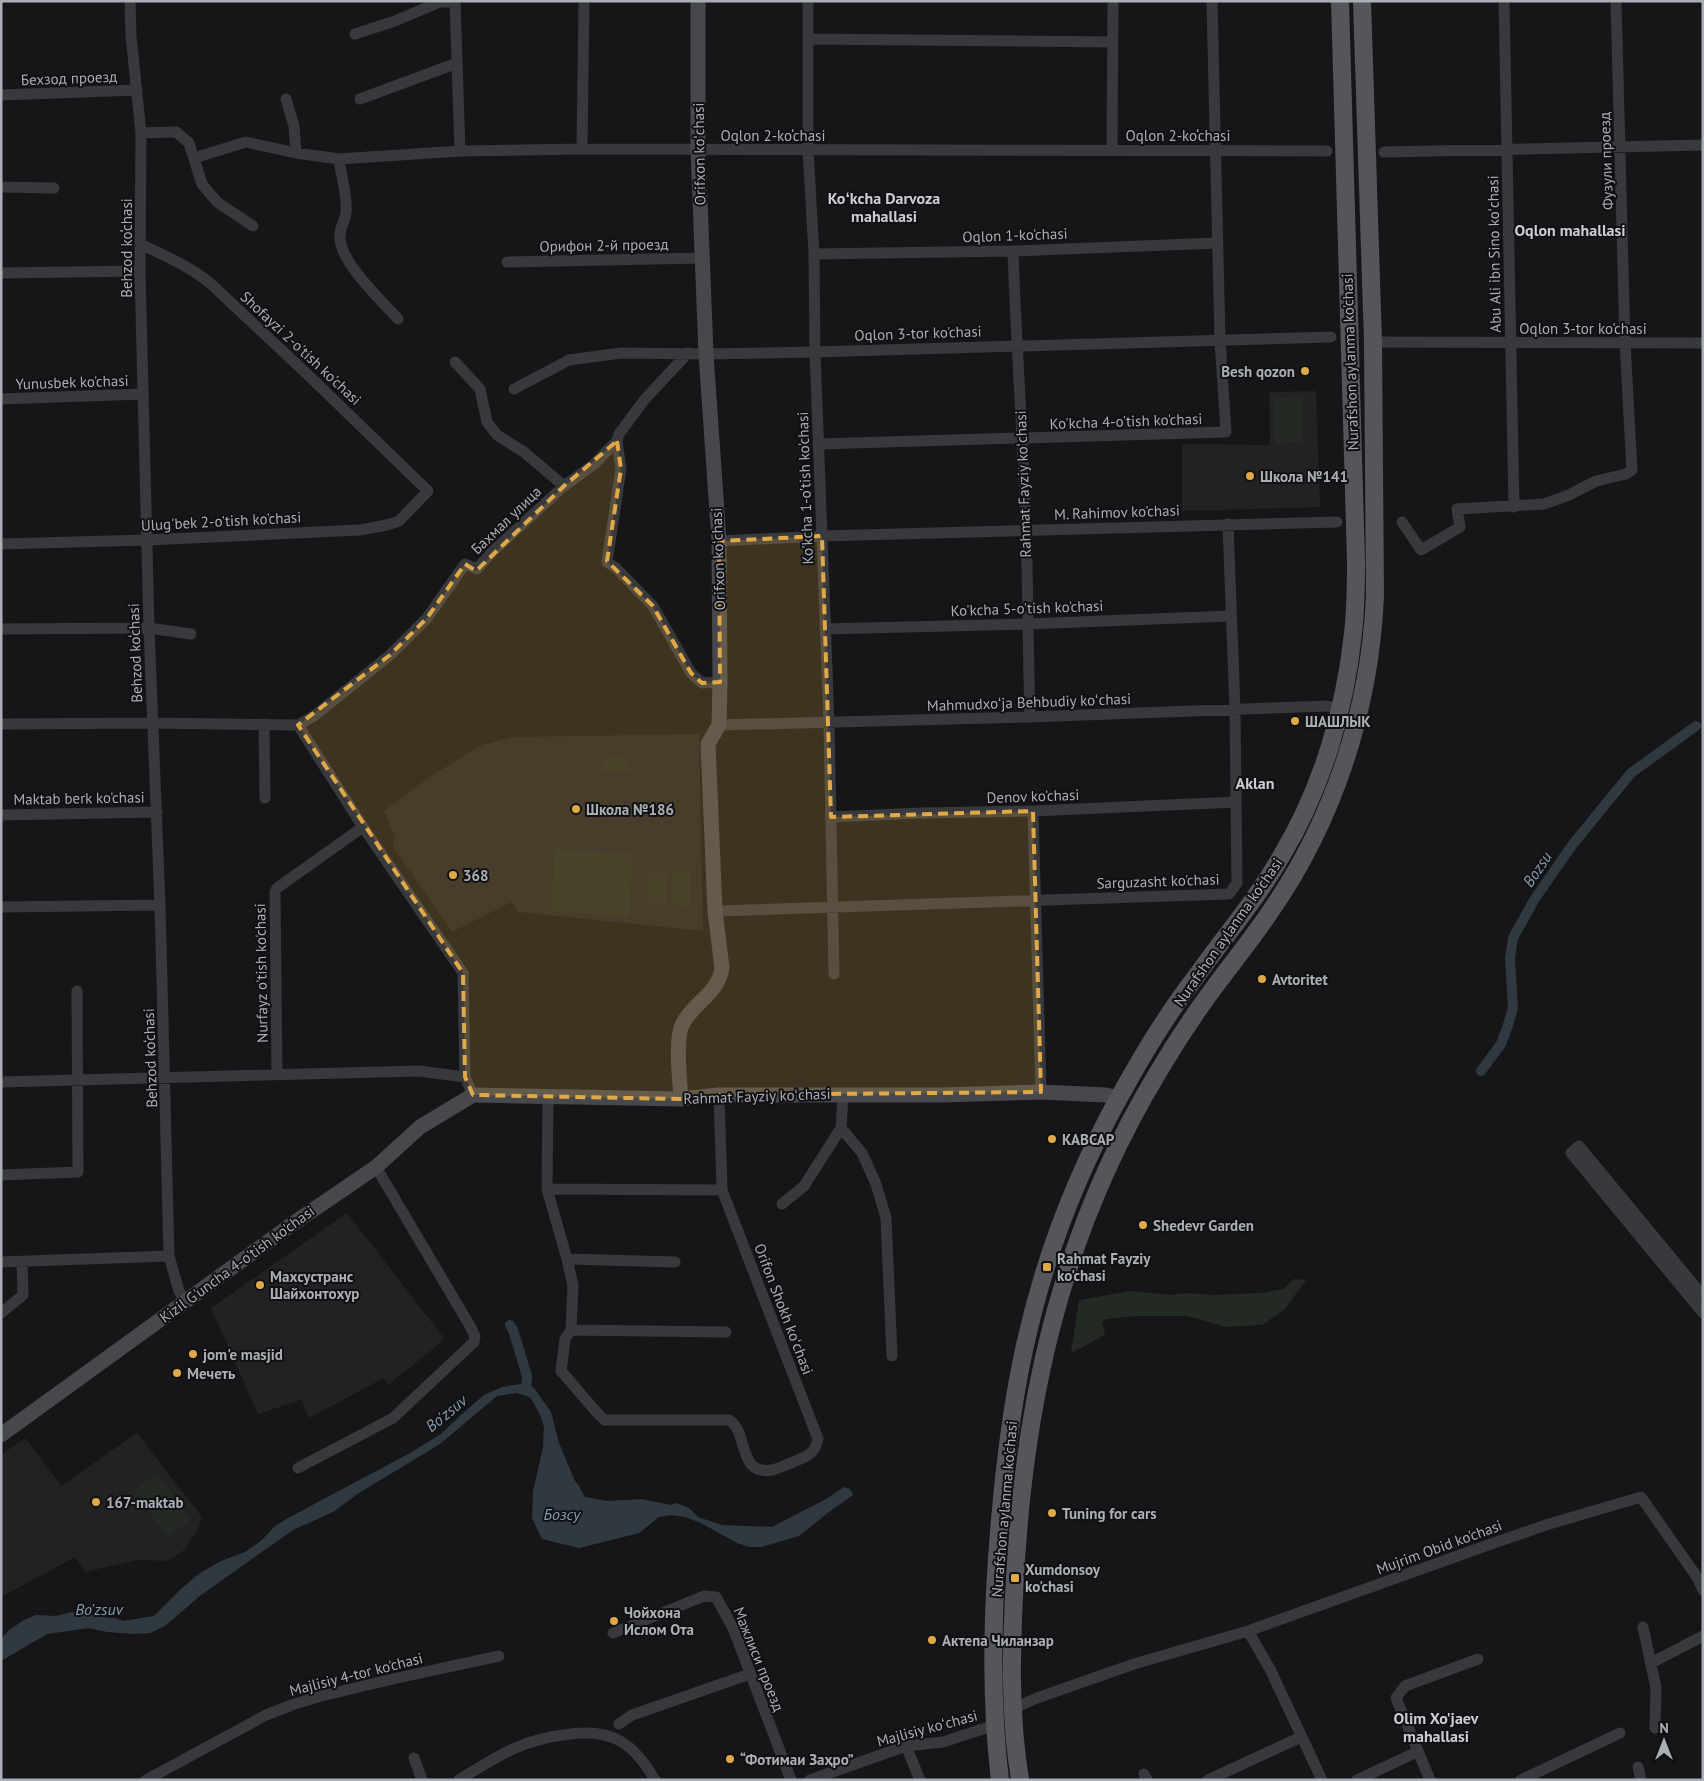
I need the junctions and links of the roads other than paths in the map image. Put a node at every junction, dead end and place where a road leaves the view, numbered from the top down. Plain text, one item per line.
1 (130, 1) edge
2 (584, 1) edge
3 (698, 1) edge
4 (808, 1) edge
5 (1113, 1) edge
6 (1212, 1) edge
7 (1340, 1) edge
8 (1362, 1) edge
9 (1504, 1) edge
10 (1616, 1) edge
11 (455, 2) edge
12 (355, 34) dead end
13 (809, 40) junction
14 (1113, 42) junction
15 (457, 63) junction
16 (138, 90) junction
17 (1, 95) edge
18 (286, 99) dead end
19 (360, 99) dead end
20 (141, 132) junction
21 (1703, 145) edge
22 (1621, 147) junction
23 (582, 149) junction
24 (698, 149) junction
25 (1215, 149) junction
26 (1508, 149) junction
27 (808, 150) junction
28 (1112, 150) junction
29 (460, 151) junction
30 (1327, 151) dead end
31 (1384, 152) dead end
32 (296, 153) junction
33 (194, 158) junction
34 (339, 160) junction
35 (1, 187) edge
36 (54, 188) dead end
37 (253, 226) dead end
38 (1217, 243) junction
39 (140, 244) junction
40 (1014, 251) junction
41 (814, 254) junction
42 (702, 258) junction
43 (507, 262) dead end
44 (140, 271) junction
45 (1, 273) edge
46 (398, 319) dead end
47 (1331, 337) dead end
48 (1220, 341) junction
49 (1373, 342) junction
50 (1511, 343) junction
51 (1625, 343) junction
52 (1703, 343) edge
53 (1016, 345) junction
54 (815, 352) junction
55 (688, 353) junction
56 (706, 354) junction
57 (455, 362) dead end
58 (514, 389) dead end
59 (143, 394) junction
60 (1, 399) edge
61 (1022, 439) junction
62 (617, 441) junction
63 (818, 444) junction
64 (564, 486) junction
65 (428, 491) joint
66 (1514, 507) junction
67 (1337, 522) dead end
68 (1402, 522) dead end
69 (1228, 524) junction
70 (1026, 530) junction
71 (822, 536) junction
72 (147, 540) junction
73 (719, 541) junction
74 (1, 544) edge
75 (1230, 616) junction
76 (1027, 624) junction
77 (149, 628) junction
78 (1, 629) edge
79 (825, 629) junction
80 (191, 634) dead end
81 (720, 682) junction
82 (1340, 708) junction
83 (1235, 710) junction
84 (1030, 717) junction
85 (152, 723) junction
86 (829, 723) junction
87 (1, 724) edge
88 (264, 724) junction
89 (298, 725) junction
90 (719, 725) junction
91 (1324, 762) junction
92 (1342, 769) junction
93 (265, 798) dead end
94 (1236, 802) junction
95 (1033, 811) junction
96 (157, 812) junction
97 (1, 815) edge
98 (831, 818) junction
99 (363, 827) junction
100 (1282, 856) junction
101 (1299, 866) junction
102 (1035, 900) junction
103 (160, 905) junction
104 (1, 907) edge
105 (834, 908) junction
106 (715, 911) junction
107 (834, 974) dead end
108 (76, 991) dead end
109 (277, 1074) junction
110 (165, 1077) junction
111 (465, 1077) junction
112 (77, 1079) junction
113 (1, 1082) edge
114 (1041, 1092) junction
115 (843, 1094) junction
116 (473, 1095) junction
117 (719, 1095) junction
118 (548, 1098) junction
119 (1119, 1098) junction
120 (681, 1099) junction
121 (841, 1128) junction
122 (376, 1167) junction
123 (1, 1175) edge
124 (547, 1189) junction
125 (722, 1190) junction
126 (782, 1204) dead end
127 (169, 1256) junction
128 (567, 1259) junction
129 (1, 1262) edge
130 (22, 1262) junction
131 (675, 1262) dead end
132 (1038, 1294) junction
133 (1703, 1296) edge
134 (1059, 1300) junction
135 (185, 1301) junction
136 (1, 1313) edge
137 (1703, 1313) edge
138 (571, 1330) junction
139 (726, 1332) dead end
140 (892, 1356) dead end
141 (1, 1435) edge
142 (298, 1468) dead end
143 (1000, 1515) junction
144 (1019, 1516) junction
145 (1703, 1590) edge
146 (1643, 1627) dead end
147 (1248, 1631) junction
148 (613, 1633) dead end
149 (1703, 1636) edge
150 (499, 1656) dead end
151 (1478, 1659) dead end
152 (1651, 1663) junction
153 (750, 1674) junction
154 (1012, 1709) junction
155 (619, 1724) dead end
156 (994, 1725) junction
157 (1655, 1728) dead end
158 (1620, 1733) dead end
159 (1301, 1737) junction
160 (906, 1746) junction
161 (1417, 1752) junction
162 (414, 1758) dead end
163 (1638, 1767) dead end
164 (146, 1780) edge
165 (422, 1780) edge
166 (458, 1780) edge
167 (655, 1780) edge
168 (791, 1780) edge
169 (810, 1780) edge
170 (920, 1780) edge
171 (1000, 1780) edge
172 (1020, 1780) edge
173 (1208, 1780) edge
174 (1322, 1780) edge
175 (1358, 1780) edge
176 (1430, 1780) edge
177 (1521, 1780) edge
178 (1641, 1780) edge

1 - 16 street, Behzod ko‘chasi
2 - 23 street
3 - 24 street, Orifxon koʻchasi
4 - 13 street, Ko'kcha 1-o'tish ko'chasi
5 - 14 street
6 - 25 street
7 - 82 main road, Nurafshon aylanma ko'chasi
8 - 49 main road, Nurafshon aylanma ko'chasi
9 - 26 street, Abu Ali ibn Sino koʻchasi
10 - 22 street, Фузули проезд
11 - 12 street
11 - 15 street
13 - 14 street
13 - 27 street, Ko'kcha 1-o'tish ko'chasi
14 - 28 street
15 - 19 street
15 - 29 street
16 - 17 street, Бехзод проезд
16 - 20 street, Behzod ko‘chasi
18 - 32 street
20 - 33 street
20 - 39 street, Behzod ko‘chasi
21 - 22 street
22 - 26 street
22 - 51 street, Фузули проезд
23 - 24 street, Oqlon 2-ko‘chasi
23 - 29 street, Oqlon 2-ko‘chasi
24 - 27 street, Oqlon 2-ko‘chasi
24 - 42 street, Orifxon koʻchasi
25 - 28 street, Oqlon 2-ko‘chasi
25 - 30 street, Oqlon 2-ko‘chasi
25 - 38 street
26 - 31 street
26 - 50 street, Abu Ali ibn Sino koʻchasi
27 - 28 street, Oqlon 2-ko‘chasi
27 - 41 street, Ko'kcha 1-o'tish ko'chasi
29 - 34 street, Oqlon 2-ko‘chasi
32 - 33 street, Oqlon 2-ko‘chasi
32 - 34 street, Oqlon 2-ko‘chasi
33 - 37 street
34 - 46 street
35 - 36 street
38 - 40 street, Oqlon 1-ko'chasi
38 - 48 street
39 - 44 street, Behzod ko‘chasi
39 - 65 street, Shofayzi 2-o'tish ko'chasi
40 - 41 street, Oqlon 1-ko'chasi
40 - 53 street, Rahmat Fayziy koʻchasi
41 - 54 street, Ko'kcha 1-o'tish ko'chasi
42 - 43 street, Орифон 2-й проезд
42 - 56 street, Orifxon koʻchasi
44 - 45 street
44 - 59 street, Behzod ko‘chasi
47 - 48 street, Oqlon 3-tor ko'chasi
48 - 53 street, Oqlon 3-tor ko'chasi
48 - 61 street, Ko'kcha 4-o'tish ko'chasi
49 - 50 street, Oqlon 3-tor ko'chasi
49 - 92 main road, Nurafshon aylanma ko'chasi
50 - 51 street, Oqlon 3-tor ko'chasi
50 - 66 street, Abu Ali ibn Sino koʻchasi
51 - 52 street, Oqlon 3-tor ko'chasi
51 - 66 street, Фузули проезд
53 - 54 street, Oqlon 3-tor ko'chasi
53 - 61 street, Rahmat Fayziy koʻchasi
54 - 56 street, Oqlon 3-tor ko'chasi
54 - 63 street, Ko'kcha 1-o'tish ko'chasi
55 - 56 street, Oqlon 3-tor ko'chasi
55 - 58 street, Oqlon 3-tor ko'chasi
55 - 62 street, Бахмал улица
56 - 73 street, Orifxon koʻchasi
57 - 64 street
59 - 60 street, Yunusbek ko'chasi
59 - 72 street, Behzod ko‘chasi
61 - 63 street, Ko'kcha 4-o'tish ko'chasi
61 - 70 street, Rahmat Fayziy koʻchasi
62 - 64 street, Бахмал улица
62 - 81 street
63 - 71 street, Ko'kcha 1-o'tish ko'chasi
64 - 89 street, Бахмал улица
65 - 72 street, Ulug'bek 2-o'tish ko'chasi
66 - 68 street
67 - 69 street, M. Rahimov ko'chasi
69 - 70 street, M. Rahimov ko'chasi
69 - 75 street, Sarguzasht ko'chasi
70 - 71 street, M. Rahimov ko'chasi
70 - 76 street, Rahmat Fayziy koʻchasi
71 - 73 street, M. Rahimov ko'chasi
71 - 79 street, Ko'kcha 1-o'tish ko'chasi
72 - 74 street, Ulug'bek 2-o'tish ko'chasi
72 - 77 street, Behzod ko‘chasi
73 - 81 street, Orifxon koʻchasi
75 - 76 street, Ko'kcha 5-o'tish ko'chasi
75 - 83 street, Sarguzasht ko'chasi
76 - 79 street, Ko'kcha 5-o'tish ko'chasi
76 - 84 street, Rahmat Fayziy koʻchasi
77 - 78 street
77 - 80 street
77 - 85 street, Behzod ko‘chasi
79 - 86 street, Ko'kcha 1-o'tish ko'chasi
81 - 90 street, Orifxon koʻchasi
82 - 83 street, Mahmudxoʻja Behbudiy koʻchasi
82 - 91 main road, Nurafshon aylanma ko'chasi
83 - 84 street, Mahmudxoʻja Behbudiy koʻchasi
83 - 94 street, Sarguzasht ko'chasi
84 - 86 street, Mahmudxoʻja Behbudiy koʻchasi
85 - 87 street
85 - 88 street
85 - 96 street, Behzod ko‘chasi
86 - 90 street, Mahmudxoʻja Behbudiy koʻchasi
86 - 98 street, Ko'kcha 1-o'tish ko'chasi
88 - 89 street
88 - 93 street
89 - 99 street
90 - 106 street, Orifxon koʻchasi
91 - 92 main road
91 - 100 main road, Nurafshon aylanma ko'chasi
92 - 101 main road, Nurafshon aylanma ko'chasi
94 - 95 street, Denov ko'chasi
94 - 102 street, Sarguzasht ko'chasi
95 - 98 street, Denov ko'chasi
95 - 102 street
96 - 97 street, Maktab berk ko'chasi
96 - 103 street, Behzod ko‘chasi
98 - 105 street, Ko'kcha 1-o'tish ko'chasi
99 - 109 street, Nurfayz o'tish ko'chasi
99 - 111 street
100 - 101 main road
100 - 119 main road, Nurafshon aylanma ko'chasi
101 - 134 main road, Nurafshon aylanma ko'chasi
102 - 105 street, Sarguzasht ko'chasi
102 - 114 street
103 - 104 street
103 - 110 street, Behzod ko‘chasi
105 - 106 street, Sarguzasht ko'chasi
105 - 107 street, Ko'kcha 1-o'tish ko'chasi
106 - 120 street, Orifxon koʻchasi
108 - 112 street
109 - 110 street
109 - 111 street
110 - 112 street
110 - 127 street, Behzod ko‘chasi
111 - 116 street
112 - 113 street
112 - 123 street
114 - 115 street, Rahmat Fayziy koʻchasi
114 - 119 street, Rahmat Fayziy koʻchasi
115 - 117 street, Rahmat Fayziy koʻchasi
115 - 121 street
116 - 118 street, Rahmat Fayziy koʻchasi
116 - 122 street, Kizil G'uncha 4-o'tish ko'chasi
117 - 120 street, Rahmat Fayziy koʻchasi
117 - 125 street, Orifon Shokh koʻchasi
118 - 120 street, Rahmat Fayziy koʻchasi
118 - 124 street
119 - 132 main road, Nurafshon aylanma ko'chasi
121 - 126 street
121 - 140 street
122 - 135 street, Kizil G'uncha 4-o'tish ko'chasi
122 - 142 street
124 - 125 street
124 - 128 street
125 - 138 street, Orifon Shokh koʻchasi
127 - 130 street
127 - 135 street, Behzod ko‘chasi
128 - 131 street
128 - 138 street
129 - 130 street
130 - 136 street
132 - 134 main road
132 - 143 main road, Nurafshon aylanma ko'chasi
133 - 137 street
134 - 144 main road, Nurafshon aylanma ko'chasi
135 - 141 street, Kizil G'uncha 4-o'tish ko'chasi
138 - 139 street
143 - 144 main road
143 - 156 main road, Nurafshon aylanma ko'chasi
144 - 154 main road, Nurafshon aylanma ko'chasi
145 - 147 street, Mujrim Obid ko'chasi
146 - 152 street
147 - 154 street, Mujrim Obid ko'chasi
147 - 159 street
148 - 153 street, Мажлиси проезд
149 - 152 street
150 - 164 street, Majlisiy 4-tor ko'chasi
151 - 161 street
152 - 157 street
153 - 155 street
153 - 168 street, Мажлиси проезд
154 - 172 main road, Nurafshon aylanma ko'chasi
156 - 160 street, Majlisiy koʻchasi
156 - 171 main road, Nurafshon aylanma ko'chasi
158 - 177 street
159 - 173 street
159 - 174 street
160 - 169 street, Majlisiy koʻchasi
160 - 170 street
161 - 175 street
161 - 176 street
162 - 165 street
163 - 178 street
166 - 167 street

